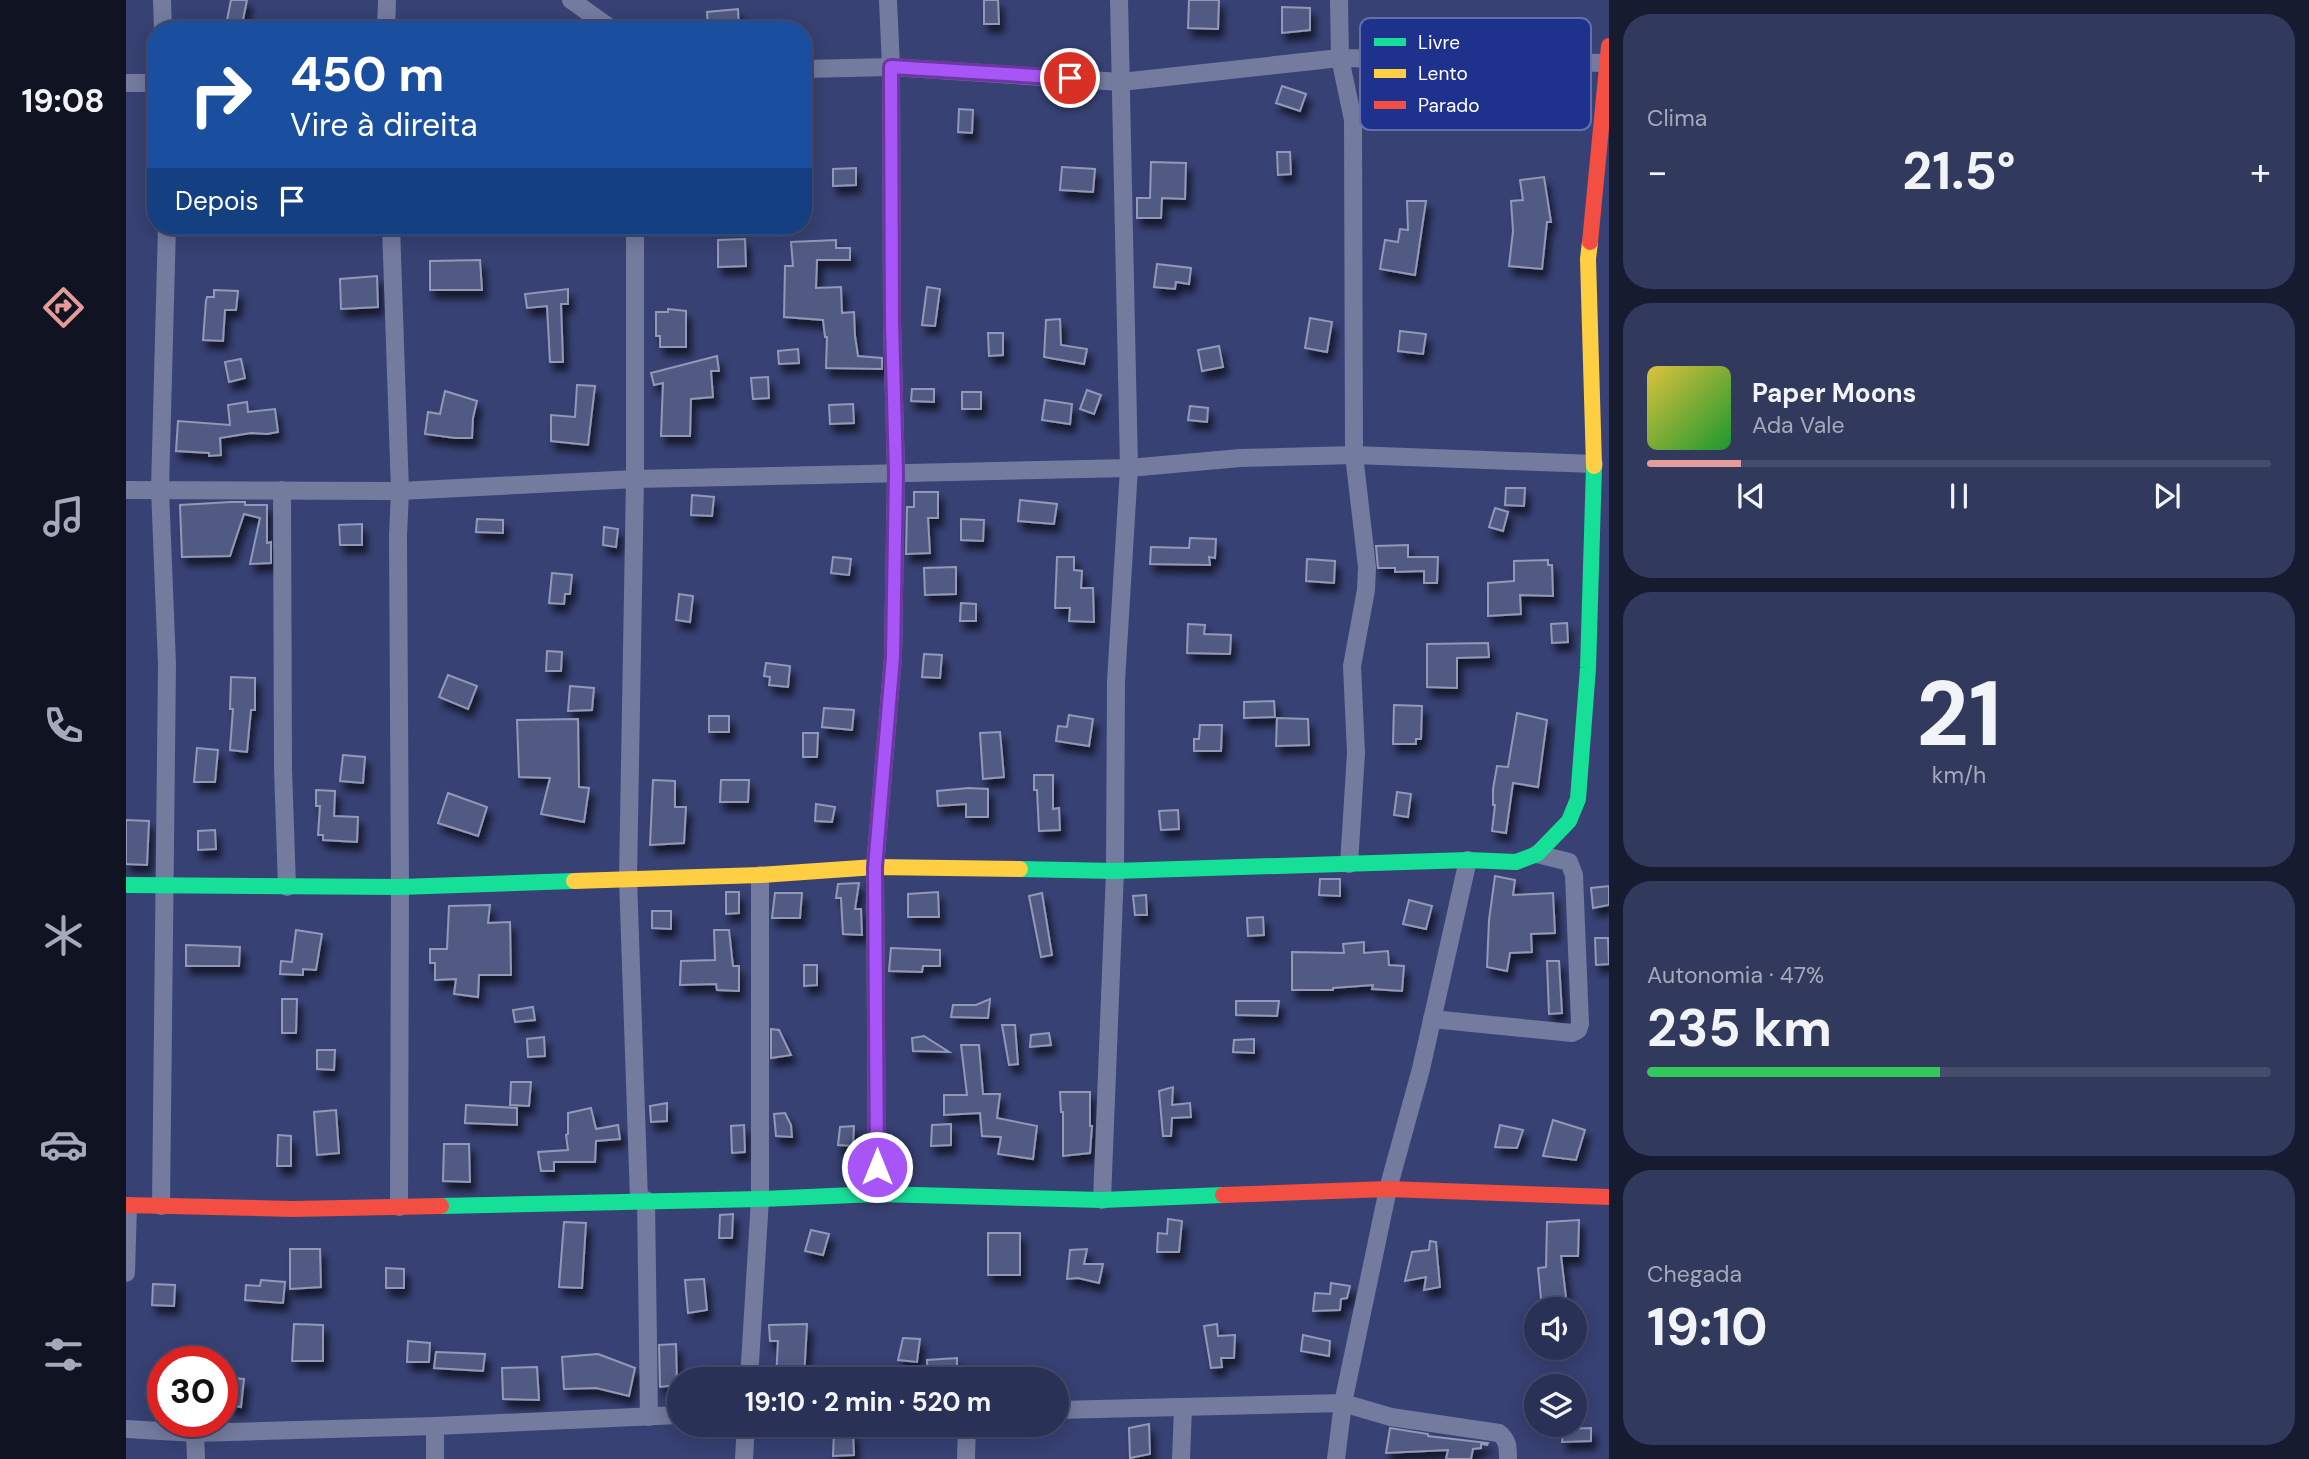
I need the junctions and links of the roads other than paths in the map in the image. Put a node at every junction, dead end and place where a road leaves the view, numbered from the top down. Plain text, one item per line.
1 (162, 0) edge
2 (387, 0) edge
3 (571, 0) edge
4 (888, 0) edge
5 (1119, 0) edge
6 (1339, 0) edge
7 (163, 21) edge
8 (386, 21) edge
9 (600, 21) edge
10 (1608, 55) edge
11 (1340, 58) junction
12 (1360, 58) edge
13 (891, 67) junction
14 (812, 69) edge
15 (1121, 82) junction
16 (126, 83) edge
17 (147, 83) edge
18 (167, 235) edge
19 (391, 235) edge
20 (635, 235) edge
21 (1354, 454) junction
22 (1594, 464) junction
23 (1129, 468) junction
24 (896, 473) junction
25 (635, 479) junction
26 (160, 489) junction
27 (126, 490) edge
28 (282, 490) junction
29 (400, 491) junction
30 (1537, 854) junction
31 (1468, 860) junction
32 (1349, 864) junction
33 (875, 867) junction
34 (1115, 871) junction
35 (761, 875) junction
36 (628, 878) junction
37 (126, 885) edge
38 (165, 886) junction
39 (287, 887) junction
40 (400, 887) junction
41 (1432, 1019) junction
42 (1388, 1189) junction
43 (877, 1194) junction
44 (1609, 1197) edge
45 (760, 1199) junction
46 (642, 1200) junction
47 (1102, 1200) junction
48 (127, 1205) edge
49 (161, 1206) junction
50 (399, 1207) junction
51 (126, 1273) edge
52 (750, 1367) edge
53 (1343, 1403) junction
54 (1184, 1408) junction
55 (1069, 1410) edge
56 (667, 1416) edge
57 (649, 1417) junction
58 (435, 1426) junction
59 (126, 1429) edge
60 (147, 1430) edge
61 (238, 1432) edge
62 (195, 1437) edge
63 (745, 1437) edge
64 (967, 1437) edge
65 (196, 1459) edge
66 (435, 1459) edge
67 (744, 1459) edge
68 (966, 1459) edge
69 (1181, 1459) edge
70 (1336, 1459) edge
71 (1508, 1459) edge

1 - 7 street
2 - 8 street
3 - 9 street
4 - 13 street
5 - 15 street
6 - 11 street
10 - 22 street
11 - 12 street
11 - 15 street
11 - 21 street
13 - 14 street
13 - 15 street
13 - 24 street
15 - 23 street
16 - 17 street
18 - 26 street
19 - 29 street
20 - 25 street
21 - 22 street
21 - 23 street
21 - 32 street
22 - 30 street
23 - 24 street
23 - 34 street
24 - 25 street
24 - 33 street
25 - 29 street
25 - 36 street
26 - 27 street
26 - 28 street
26 - 38 street
28 - 29 street
28 - 39 street
29 - 40 street
30 - 31 street
30 - 41 street
31 - 32 street
31 - 41 street
32 - 34 street
33 - 34 street
33 - 35 street
33 - 43 street
34 - 47 street
35 - 36 street
35 - 45 street
36 - 40 street
36 - 46 street
37 - 38 street
38 - 39 street
38 - 49 street
39 - 40 street
40 - 50 street
41 - 42 street
42 - 44 street
42 - 47 street
42 - 53 street
43 - 45 street
43 - 47 street
45 - 46 street
45 - 52 street
46 - 50 street
46 - 57 street
48 - 49 street
48 - 51 street
49 - 50 street
53 - 54 street
53 - 70 street
53 - 71 street
54 - 55 street
54 - 69 street
56 - 57 street
57 - 58 street
58 - 61 street
58 - 66 street
59 - 60 street
62 - 65 street
63 - 67 street
64 - 68 street

